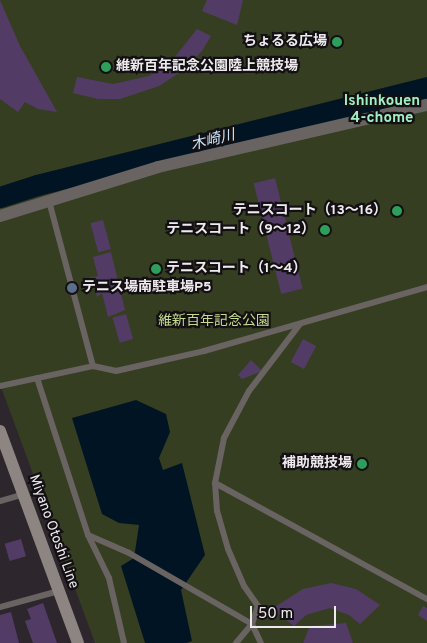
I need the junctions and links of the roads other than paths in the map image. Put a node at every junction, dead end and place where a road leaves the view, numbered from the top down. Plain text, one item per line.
1 (427, 105) edge
2 (49, 201) junction
3 (0, 216) edge
4 (427, 286) edge
5 (300, 324) junction
6 (93, 366) junction
7 (37, 378) junction
8 (0, 386) edge
9 (0, 431) edge
10 (215, 483) junction
11 (24, 494) junction
12 (0, 501) edge
13 (88, 536) junction
14 (59, 591) junction
15 (427, 599) edge
16 (0, 608) edge
17 (252, 624) junction
18 (78, 643) edge
19 (124, 643) edge
20 (236, 643) edge
21 (261, 643) edge

1 - 2 street
2 - 3 street
2 - 6 lane
4 - 5 lane
5 - 6 lane
5 - 10 lane
6 - 7 lane
7 - 8 lane
7 - 13 lane
9 - 11 main road, Miyano Otoshi Line
10 - 15 lane
10 - 17 lane
11 - 12 lane
11 - 14 main road, Miyano Otoshi Line
13 - 17 lane
13 - 19 lane
14 - 16 lane
14 - 18 main road, Miyano Otoshi Line
17 - 20 lane
17 - 21 lane

